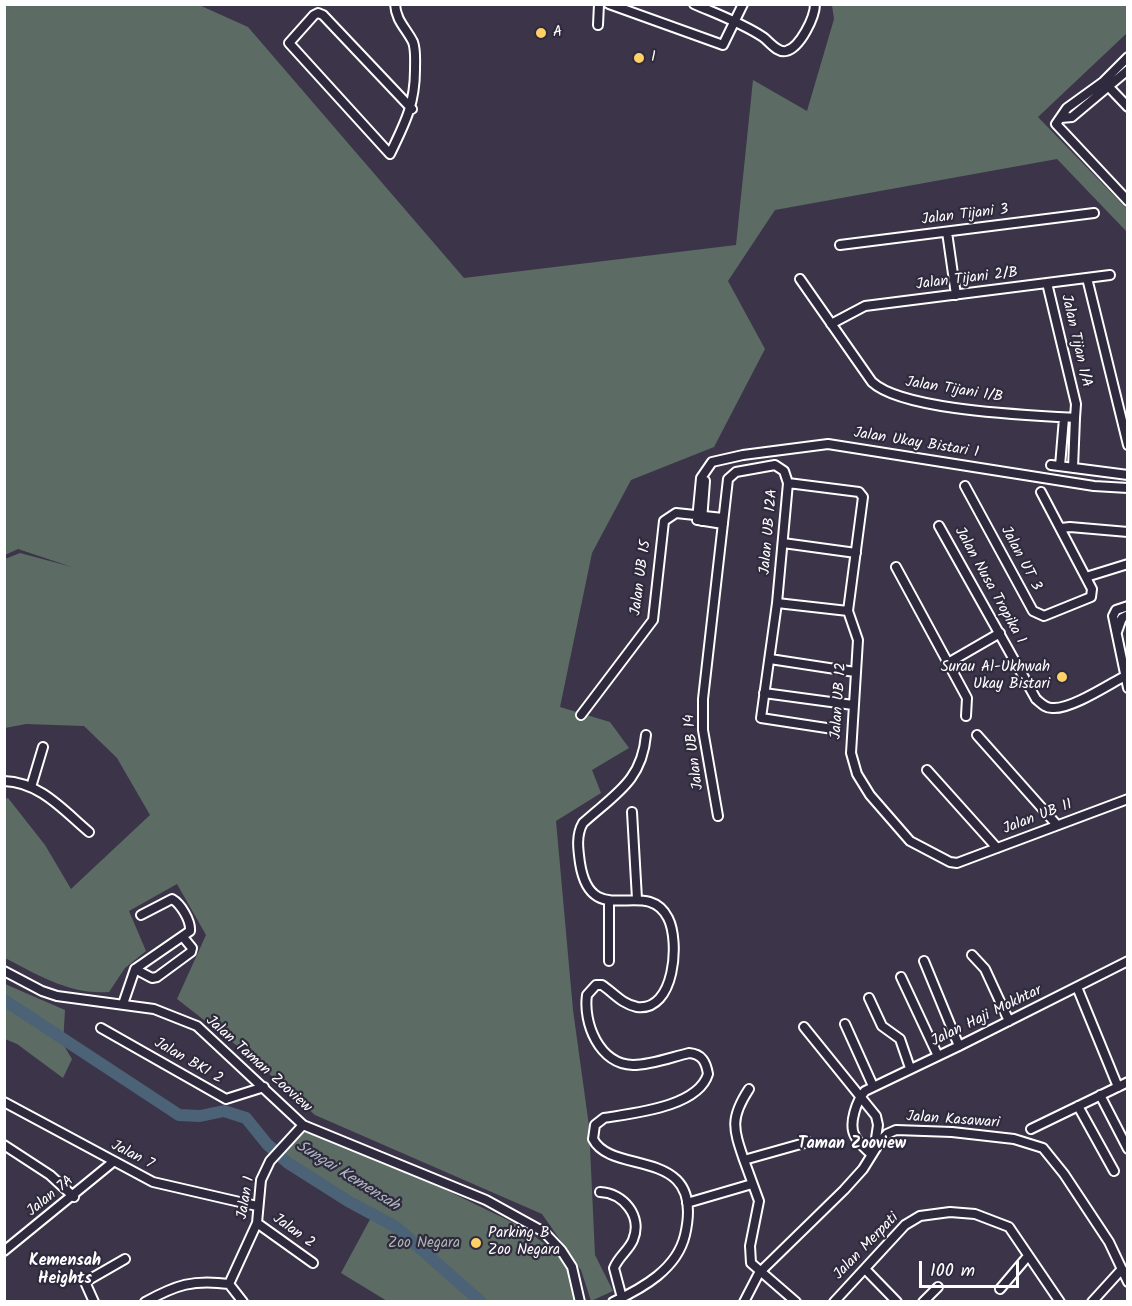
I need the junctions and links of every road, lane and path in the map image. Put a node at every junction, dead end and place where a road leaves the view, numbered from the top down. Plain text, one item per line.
1 (395, 4) edge
2 (599, 4) edge
3 (609, 4) edge
4 (694, 4) edge
5 (743, 4) edge
6 (815, 4) edge
7 (735, 22) junction
8 (598, 26) dead end
9 (1128, 57) edge
10 (1128, 70) edge
11 (1106, 85) junction
12 (1128, 107) edge
13 (411, 109) junction
14 (1128, 201) edge
15 (1094, 213) dead end
16 (947, 232) junction
17 (840, 245) dead end
18 (1110, 275) dead end
19 (1088, 278) junction
20 (800, 279) dead end
21 (1047, 283) junction
22 (956, 295) junction
23 (831, 324) junction
24 (1064, 418) junction
25 (1075, 418) junction
26 (1062, 441) junction
27 (1074, 442) junction
28 (1128, 445) edge
29 (1051, 465) dead end
30 (1060, 466) junction
31 (1073, 468) junction
32 (1128, 475) edge
33 (788, 483) junction
34 (965, 486) dead end
35 (1128, 488) edge
36 (1041, 492) dead end
37 (698, 517) junction
38 (723, 521) junction
39 (939, 526) dead end
40 (1061, 528) junction
41 (1128, 532) edge
42 (783, 543) junction
43 (856, 553) junction
44 (1128, 564) edge
45 (896, 567) dead end
46 (1086, 578) junction
47 (777, 603) junction
48 (1128, 606) edge
49 (848, 611) junction
50 (1128, 615) edge
51 (1128, 631) edge
52 (1000, 633) junction
53 (1116, 633) junction
54 (707, 650) joint
55 (770, 659) junction
56 (948, 663) junction
57 (855, 672) junction
58 (1125, 676) junction
59 (1128, 688) edge
60 (764, 693) junction
61 (853, 705) junction
62 (581, 715) dead end
63 (966, 716) dead end
64 (833, 729) dead end
65 (646, 735) dead end
66 (977, 735) dead end
67 (43, 747) dead end
68 (927, 770) dead end
69 (4, 781) edge
70 (31, 787) junction
71 (1128, 799) edge
72 (632, 812) dead end
73 (718, 816) dead end
74 (1057, 825) junction
75 (89, 832) dead end
76 (997, 848) junction
77 (957, 863) joint
78 (637, 899) junction
79 (609, 903) junction
80 (141, 915) dead end
81 (183, 937) junction
82 (972, 955) dead end
83 (924, 961) dead end
84 (1128, 961) edge
85 (609, 962) dead end
86 (135, 969) junction
87 (4, 970) edge
88 (901, 977) dead end
89 (1077, 987) junction
90 (869, 998) dead end
91 (123, 1004) junction
92 (1009, 1021) junction
93 (845, 1024) dead end
94 (804, 1027) dead end
95 (101, 1028) dead end
96 (959, 1046) junction
97 (938, 1056) junction
98 (910, 1068) junction
99 (1128, 1082) edge
100 (873, 1086) junction
101 (264, 1087) junction
102 (1118, 1087) junction
103 (749, 1089) dead end
104 (1100, 1095) junction
105 (860, 1096) junction
106 (4, 1102) edge
107 (1078, 1106) junction
108 (303, 1125) junction
109 (1030, 1129) dead end
110 (808, 1143) dead end
111 (4, 1145) edge
112 (1128, 1149) edge
113 (873, 1152) junction
114 (744, 1160) junction
115 (113, 1162) junction
116 (1114, 1171) dead end
117 (752, 1184) junction
118 (600, 1192) dead end
119 (74, 1197) junction
120 (687, 1203) junction
121 (257, 1206) junction
122 (257, 1223) junction
123 (4, 1251) edge
124 (1028, 1256) junction
125 (125, 1259) dead end
126 (313, 1263) dead end
127 (865, 1269) junction
128 (1122, 1269) junction
129 (759, 1273) junction
130 (1128, 1282) edge
131 (229, 1284) junction
132 (938, 1287) dead end
133 (1000, 1289) dead end
134 (622, 1298) junction
135 (94, 1302) edge
136 (145, 1302) edge
137 (243, 1302) edge
138 (580, 1302) edge
139 (613, 1302) edge
140 (744, 1302) edge
141 (796, 1302) edge
142 (834, 1302) edge
143 (897, 1302) edge
144 (923, 1302) edge
145 (1060, 1302) edge
146 (1092, 1302) edge

1 - 13 street
2 - 8 street
3 - 7 street
4 - 7 street
5 - 7 street
6 - 7 street
9 - 11 street
10 - 11 street
11 - 12 street
11 - 14 street
13 - 13 street
15 - 16 street, Jalan Tijani 3
16 - 17 street, Jalan Tijani 3
16 - 22 street
18 - 19 street, Jalan Tijani 2/B
19 - 21 street, Jalan Tijani 2/B
19 - 28 street
20 - 23 street, Jalan Tijani 1/B
21 - 22 street, Jalan Tijani 2/B
21 - 25 street, Jalan Tijan 1/A
22 - 23 street, Jalan Tijani 2/B
23 - 24 street, Jalan Tijani 1/B
24 - 25 street, Jalan Tijani 1/B
24 - 26 street
25 - 27 street
26 - 27 street
26 - 30 street
27 - 31 street
29 - 30 street
30 - 31 street
31 - 32 street
33 - 38 street, Jalan UB 12A
33 - 42 street, Jalan UB 12A
33 - 43 street, Jalan UB 12
34 - 46 street, Jalan UT 3
35 - 37 street, Jalan Ukay Bistari 1
36 - 40 street
37 - 38 street, Jalan UB 15
37 - 62 street, Jalan UB 15
38 - 54 street, Jalan UB 12A
39 - 52 street, Jalan Nusa Tropika 1
40 - 41 street
40 - 46 street
42 - 43 street
42 - 47 street, Jalan UB 12A
43 - 49 street, Jalan UB 12
44 - 46 street
45 - 56 street
47 - 49 street
47 - 55 street, Jalan UB 12A
48 - 53 street
49 - 57 street, Jalan UB 12
50 - 53 street
51 - 53 street
52 - 56 street
52 - 58 street, Jalan Nusa Tropika 1
53 - 58 street
54 - 73 street, Jalan UB 14
55 - 57 street
55 - 60 street, Jalan UB 12A
56 - 63 street
57 - 61 street, Jalan UB 12
58 - 59 street
60 - 61 street
60 - 64 street, Jalan UB 12A
61 - 77 street, Jalan UB 12
65 - 79 street
66 - 74 street
67 - 70 street
68 - 76 street
69 - 70 street
70 - 75 street
71 - 74 street, Jalan UB 11
72 - 78 street
74 - 76 street, Jalan UB 11
76 - 77 street, Jalan UB 11
78 - 79 street
78 - 120 street
79 - 85 street
80 - 81 street
81 - 86 street
81 - 86 street
82 - 92 street
83 - 96 street
84 - 89 street, Jalan Haji Mokhtar
86 - 91 street
87 - 91 street, Jalan Taman Zooview
88 - 97 street
89 - 92 street, Jalan Haji Mokhtar
89 - 102 street
90 - 98 street
91 - 101 street, Jalan Taman Zooview
92 - 96 street, Jalan Haji Mokhtar
93 - 100 street
94 - 105 street
95 - 101 street, Jalan BKI 2
96 - 97 street, Jalan Haji Mokhtar
97 - 98 street, Jalan Haji Mokhtar
98 - 100 street, Jalan Haji Mokhtar
99 - 102 street
100 - 105 street, Jalan Haji Mokhtar
101 - 108 street, Jalan Taman Zooview
102 - 104 street
103 - 114 street
104 - 107 street
104 - 112 street
105 - 113 street
105 - 113 street
106 - 115 street, Jalan 7
107 - 109 street
107 - 116 street
108 - 121 street, Jalan 1
108 - 138 street, Jalan Taman Zooview
110 - 114 street
111 - 119 street
113 - 128 street, Jalan Kasawari
113 - 129 street, Jalan Kasawari
114 - 117 street
115 - 119 street, Jalan 7A
115 - 121 street, Jalan 7
117 - 120 street
117 - 129 street
118 - 134 street
119 - 123 street, Jalan 7A
120 - 134 street
121 - 122 street, Jalan 1
122 - 126 street, Jalan 2
122 - 131 street, Jalan 1
124 - 127 street, Jalan Merpati
124 - 133 street
124 - 145 street, Jalan Merpati
125 - 135 street
127 - 142 street, Jalan Merpati
127 - 143 street
128 - 130 street, Jalan Kasawari
128 - 146 street
129 - 140 street, Jalan Kasawari
129 - 141 street
131 - 136 street
131 - 137 street
132 - 144 street
134 - 139 street

